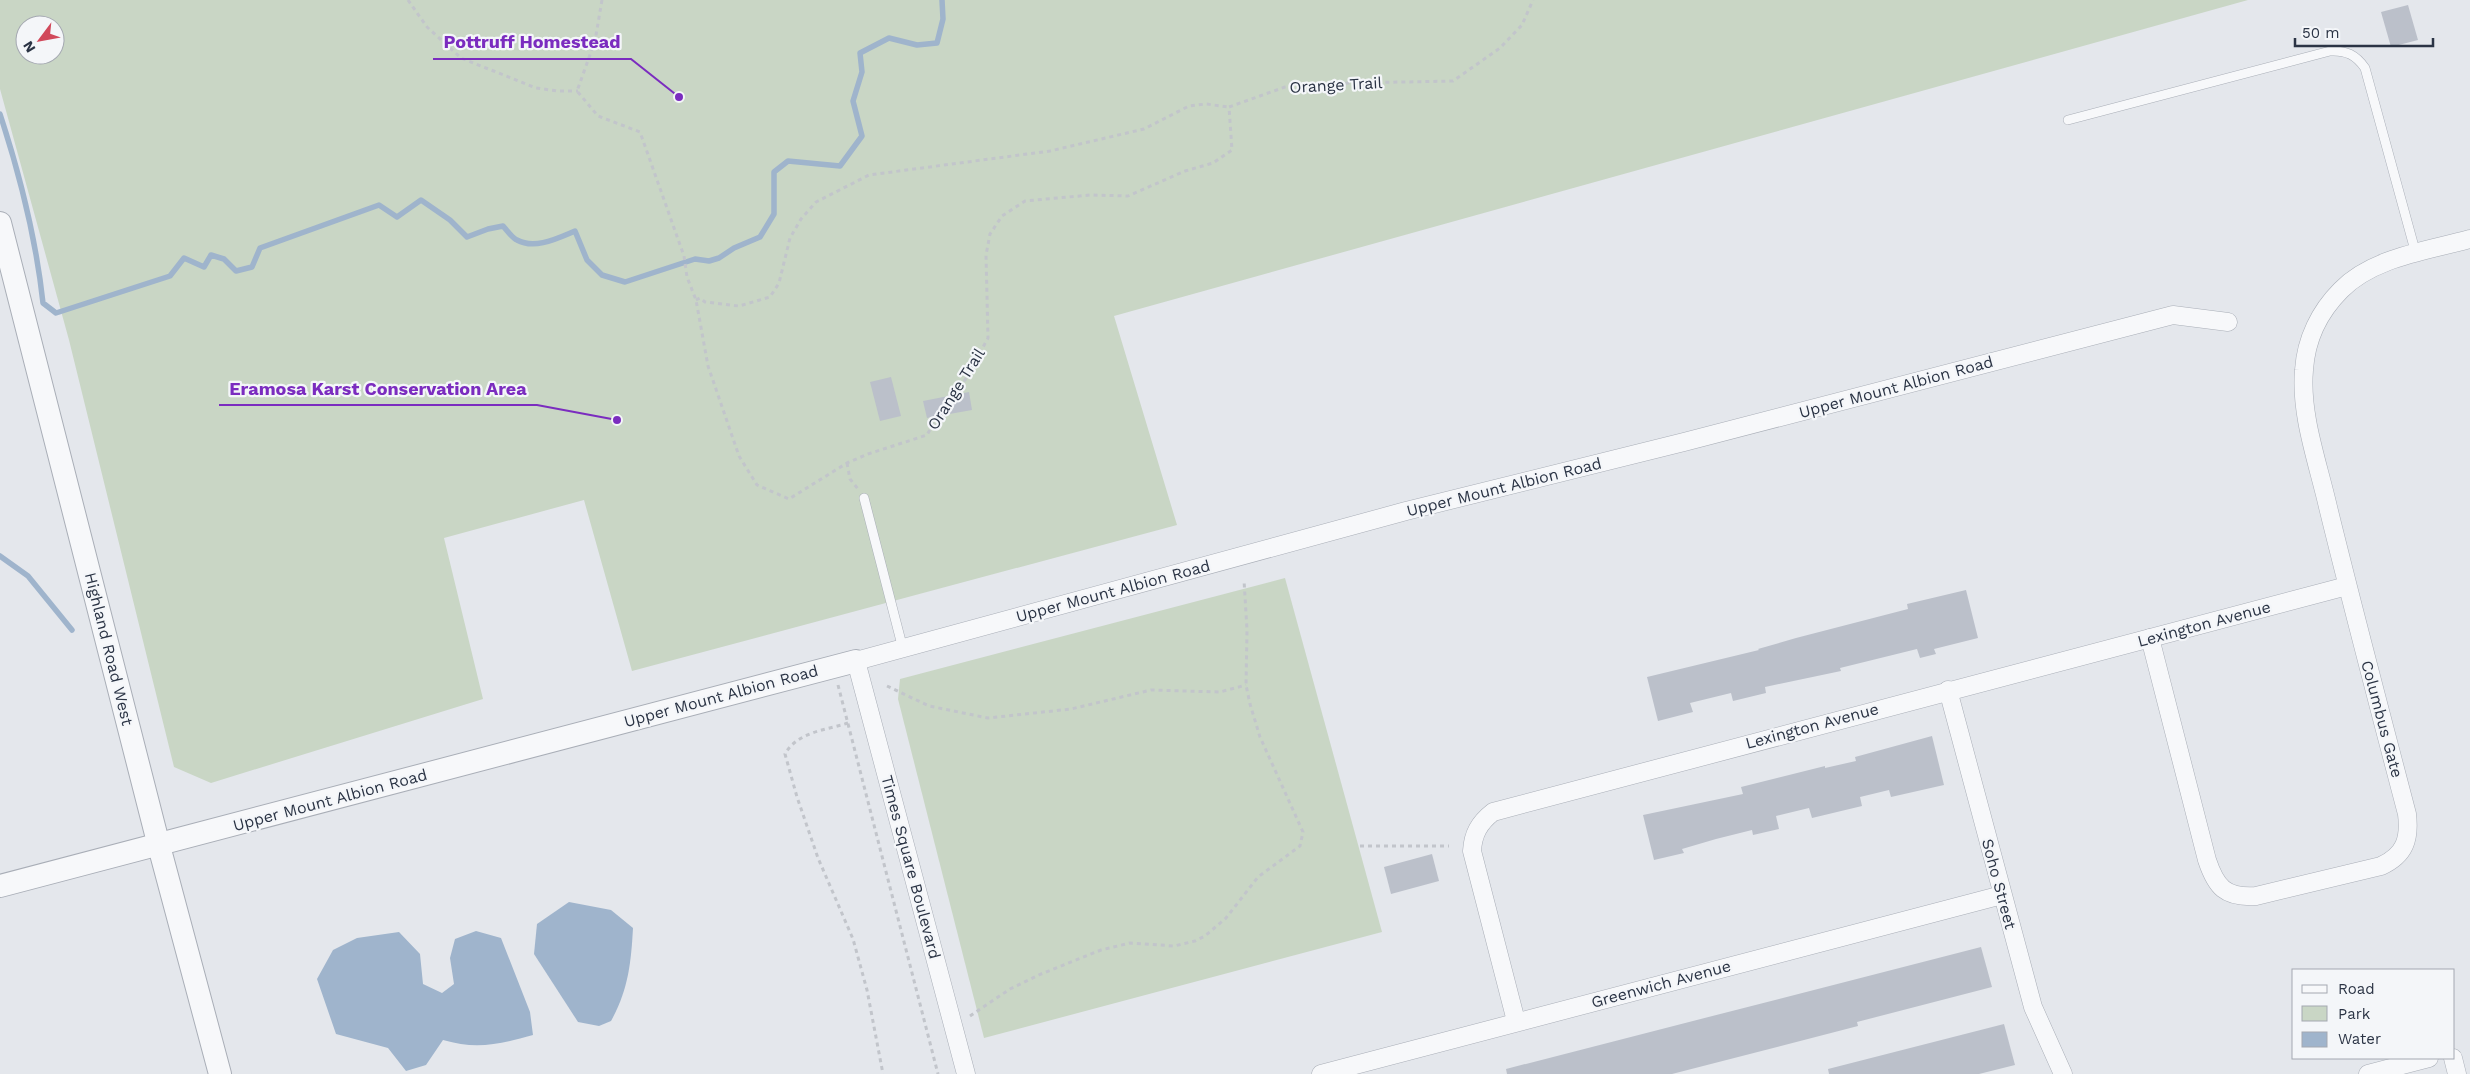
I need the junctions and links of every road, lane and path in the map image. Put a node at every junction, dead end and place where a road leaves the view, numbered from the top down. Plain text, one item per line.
1 (408, 0) edge
2 (602, 0) edge
3 (1533, 0) edge
4 (581, 85) dead end
5 (578, 91) junction
6 (1229, 107) junction
7 (2068, 120) dead end
8 (0, 223) edge
9 (2470, 239) edge
10 (2416, 254) junction
11 (696, 300) junction
12 (2228, 322) dead end
13 (846, 464) junction
14 (864, 498) joint
15 (1244, 580) dead end
16 (2348, 586) junction
17 (2150, 638) junction
18 (903, 648) junction
19 (856, 661) junction
20 (833, 667) junction
21 (1246, 685) junction
22 (887, 686) dead end
23 (1948, 690) junction
24 (848, 723) junction
25 (159, 846) junction
26 (1360, 846) dead end
27 (1449, 846) dead end
28 (0, 886) edge
29 (2002, 896) junction
30 (970, 1016) dead end
31 (1516, 1022) junction
32 (2425, 1059) edge
33 (2453, 1059) edge
34 (220, 1074) edge
35 (883, 1074) edge
36 (938, 1074) edge
37 (966, 1074) edge
38 (1321, 1074) edge
39 (2063, 1074) edge
40 (2368, 1074) edge
41 (2457, 1074) edge

1 - 5 path
2 - 5 path
3 - 6 path, Orange Trail
4 - 5 path
5 - 11 path, Orange Trail
6 - 11 path
6 - 13 path, Orange Trail
7 - 10 lane
8 - 25 street, Highland Road West
9 - 10 street, Columbus Gate
10 - 16 street, Columbus Gate
11 - 13 path, Orange Trail
12 - 18 street, Upper Mount Albion Road
13 - 14 path
14 - 18 lane
15 - 21 path
16 - 17 street, Lexington Avenue
16 - 17 street, Columbus Gate
17 - 23 street, Lexington Avenue
18 - 19 street, Upper Mount Albion Road
19 - 20 street, Upper Mount Albion Road
19 - 37 street, Times Square Boulevard
20 - 24 path
20 - 25 street, Upper Mount Albion Road
21 - 22 path
21 - 30 path
23 - 29 street, Soho Street
23 - 31 street, Lexington Avenue
24 - 35 path
24 - 36 path
25 - 28 street, Upper Mount Albion Road
25 - 34 street, Highland Road West
26 - 27 path
29 - 31 street, Greenwich Avenue
29 - 39 street, Soho Street
31 - 38 street, Greenwich Avenue
32 - 40 street
33 - 41 street

